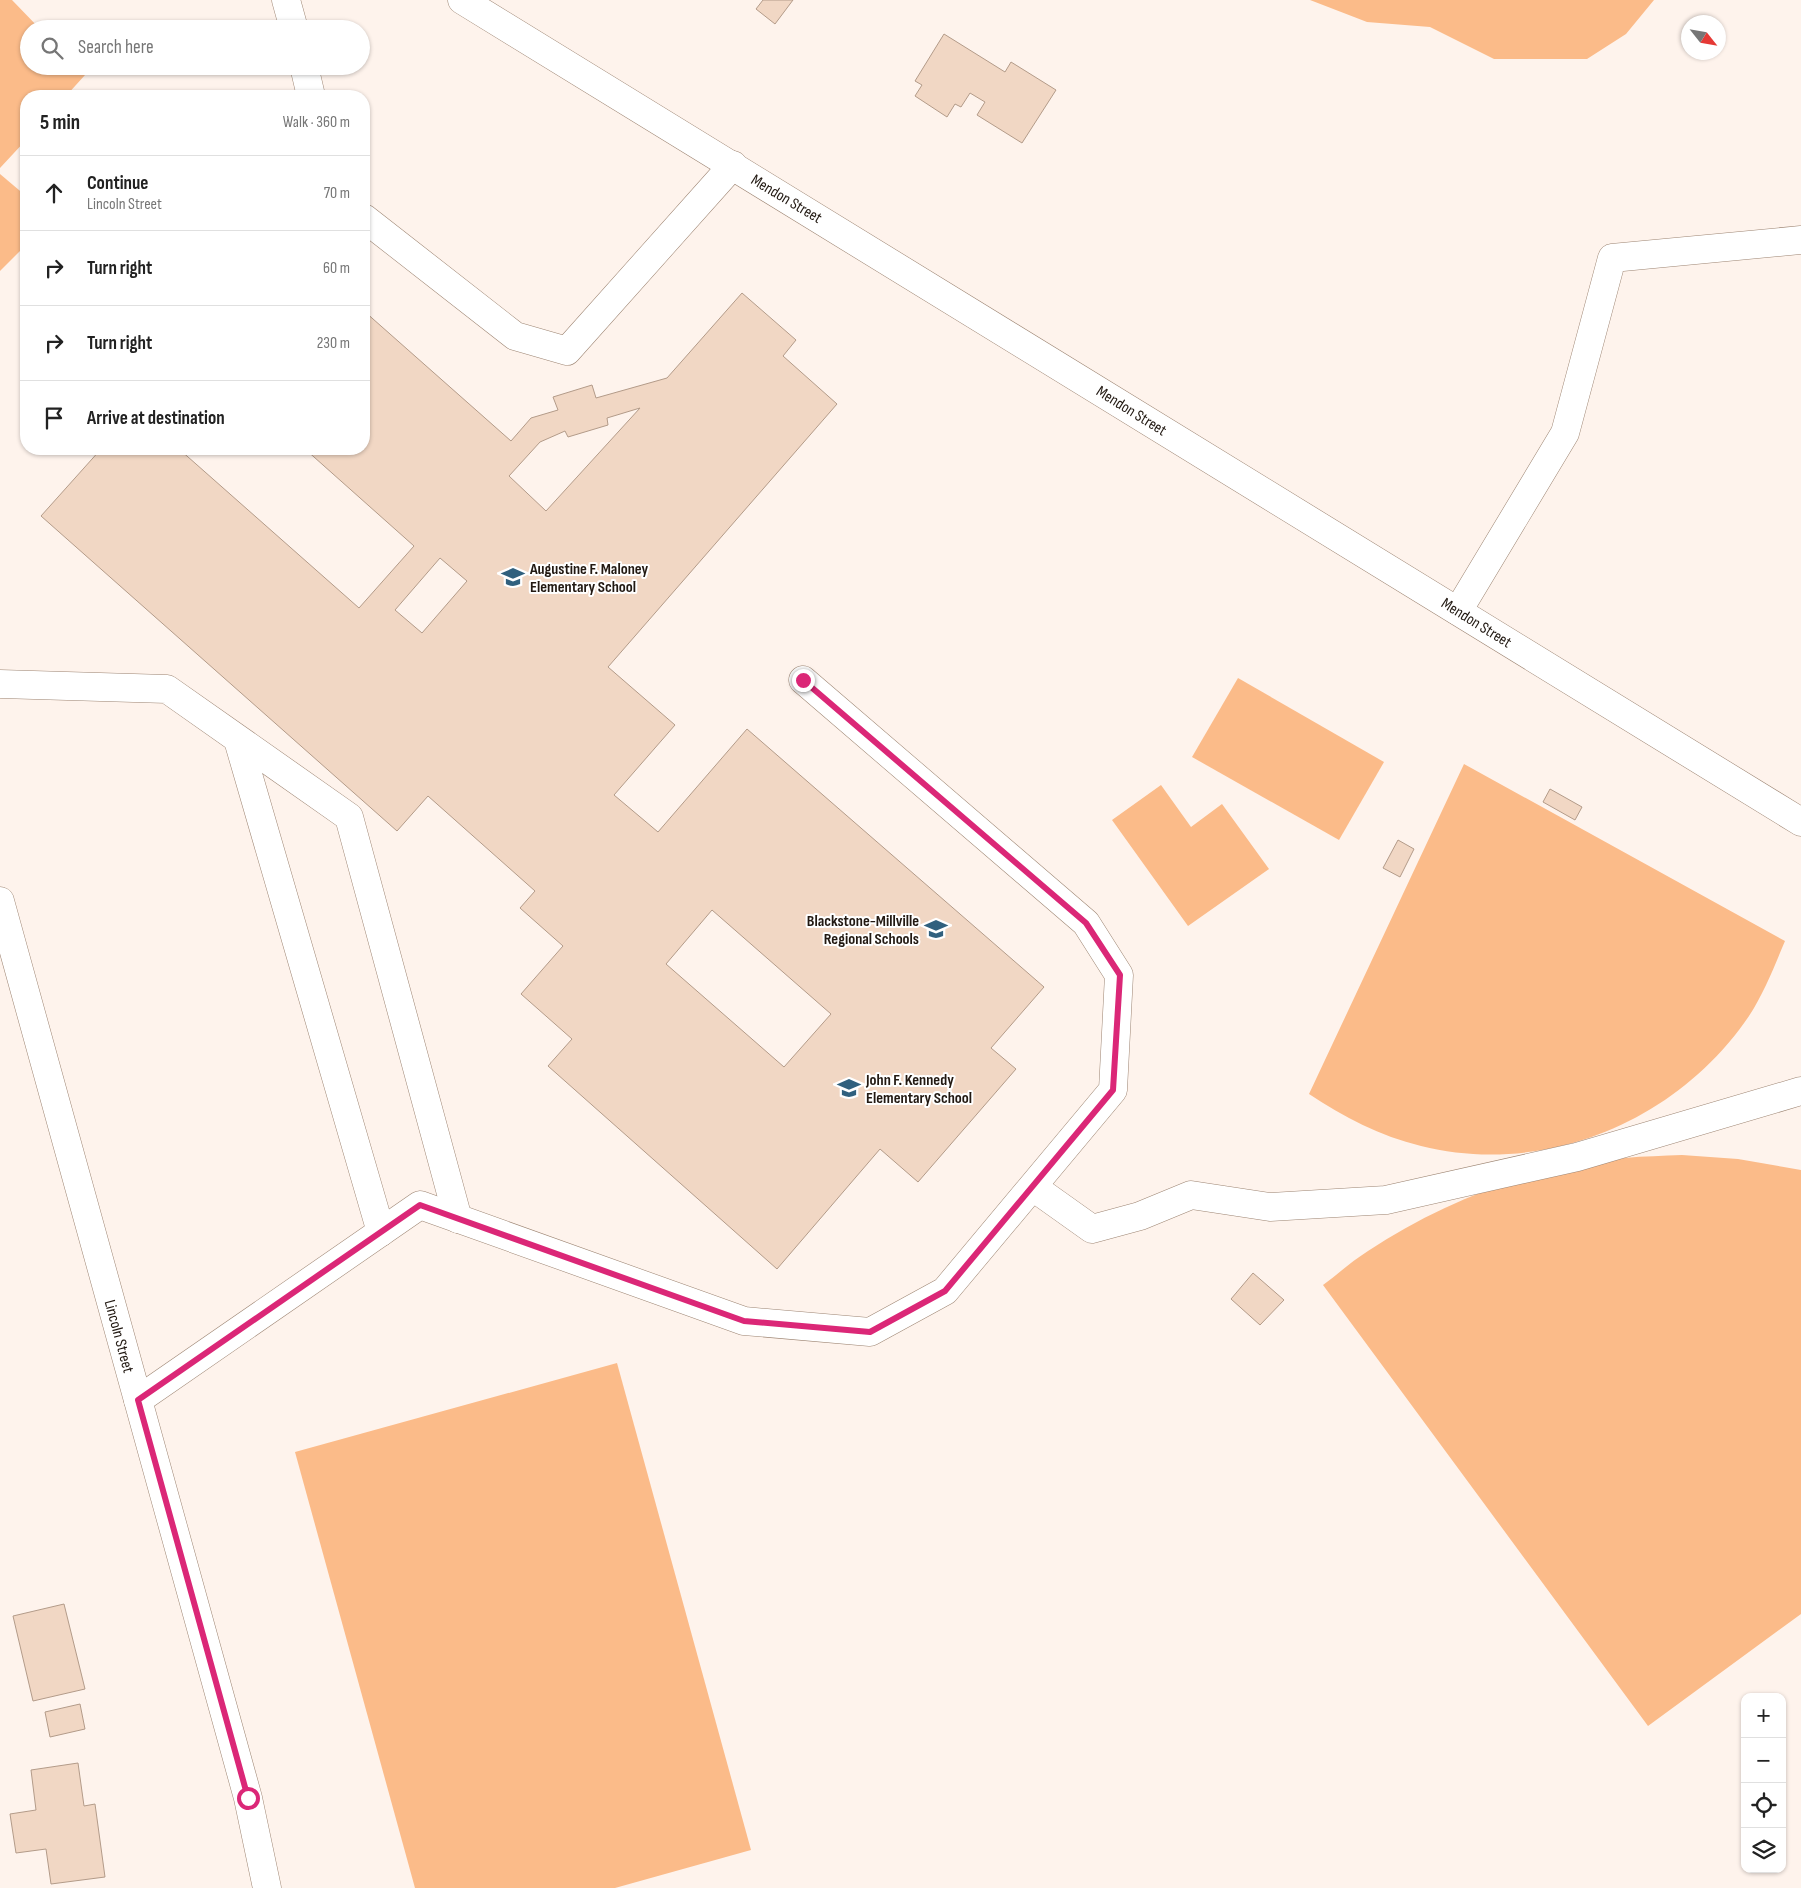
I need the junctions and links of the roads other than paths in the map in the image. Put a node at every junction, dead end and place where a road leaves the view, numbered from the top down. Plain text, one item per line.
1 (286, 0) edge
2 (462, 0) edge
3 (292, 20) edge
4 (306, 75) edge
5 (310, 90) edge
6 (733, 166) junction
7 (370, 223) edge
8 (1801, 240) edge
9 (1458, 611) junction
10 (803, 680) dead end
11 (0, 684) edge
12 (238, 740) junction
13 (1801, 822) edge
14 (0, 901) edge
15 (1801, 1091) edge
16 (1032, 1187) junction
17 (458, 1219) junction
18 (381, 1232) junction
19 (138, 1400) junction
20 (267, 1888) edge

1 - 3 street
2 - 6 street, Mendon Street
4 - 5 street
6 - 7 street
6 - 9 street, Mendon Street
8 - 9 street
9 - 13 street, Mendon Street
10 - 16 street
11 - 12 street
12 - 17 street
12 - 18 street
14 - 19 street, Lincoln Street
15 - 16 street
16 - 17 street
17 - 18 street
18 - 19 street
19 - 20 street, Lincoln Street

